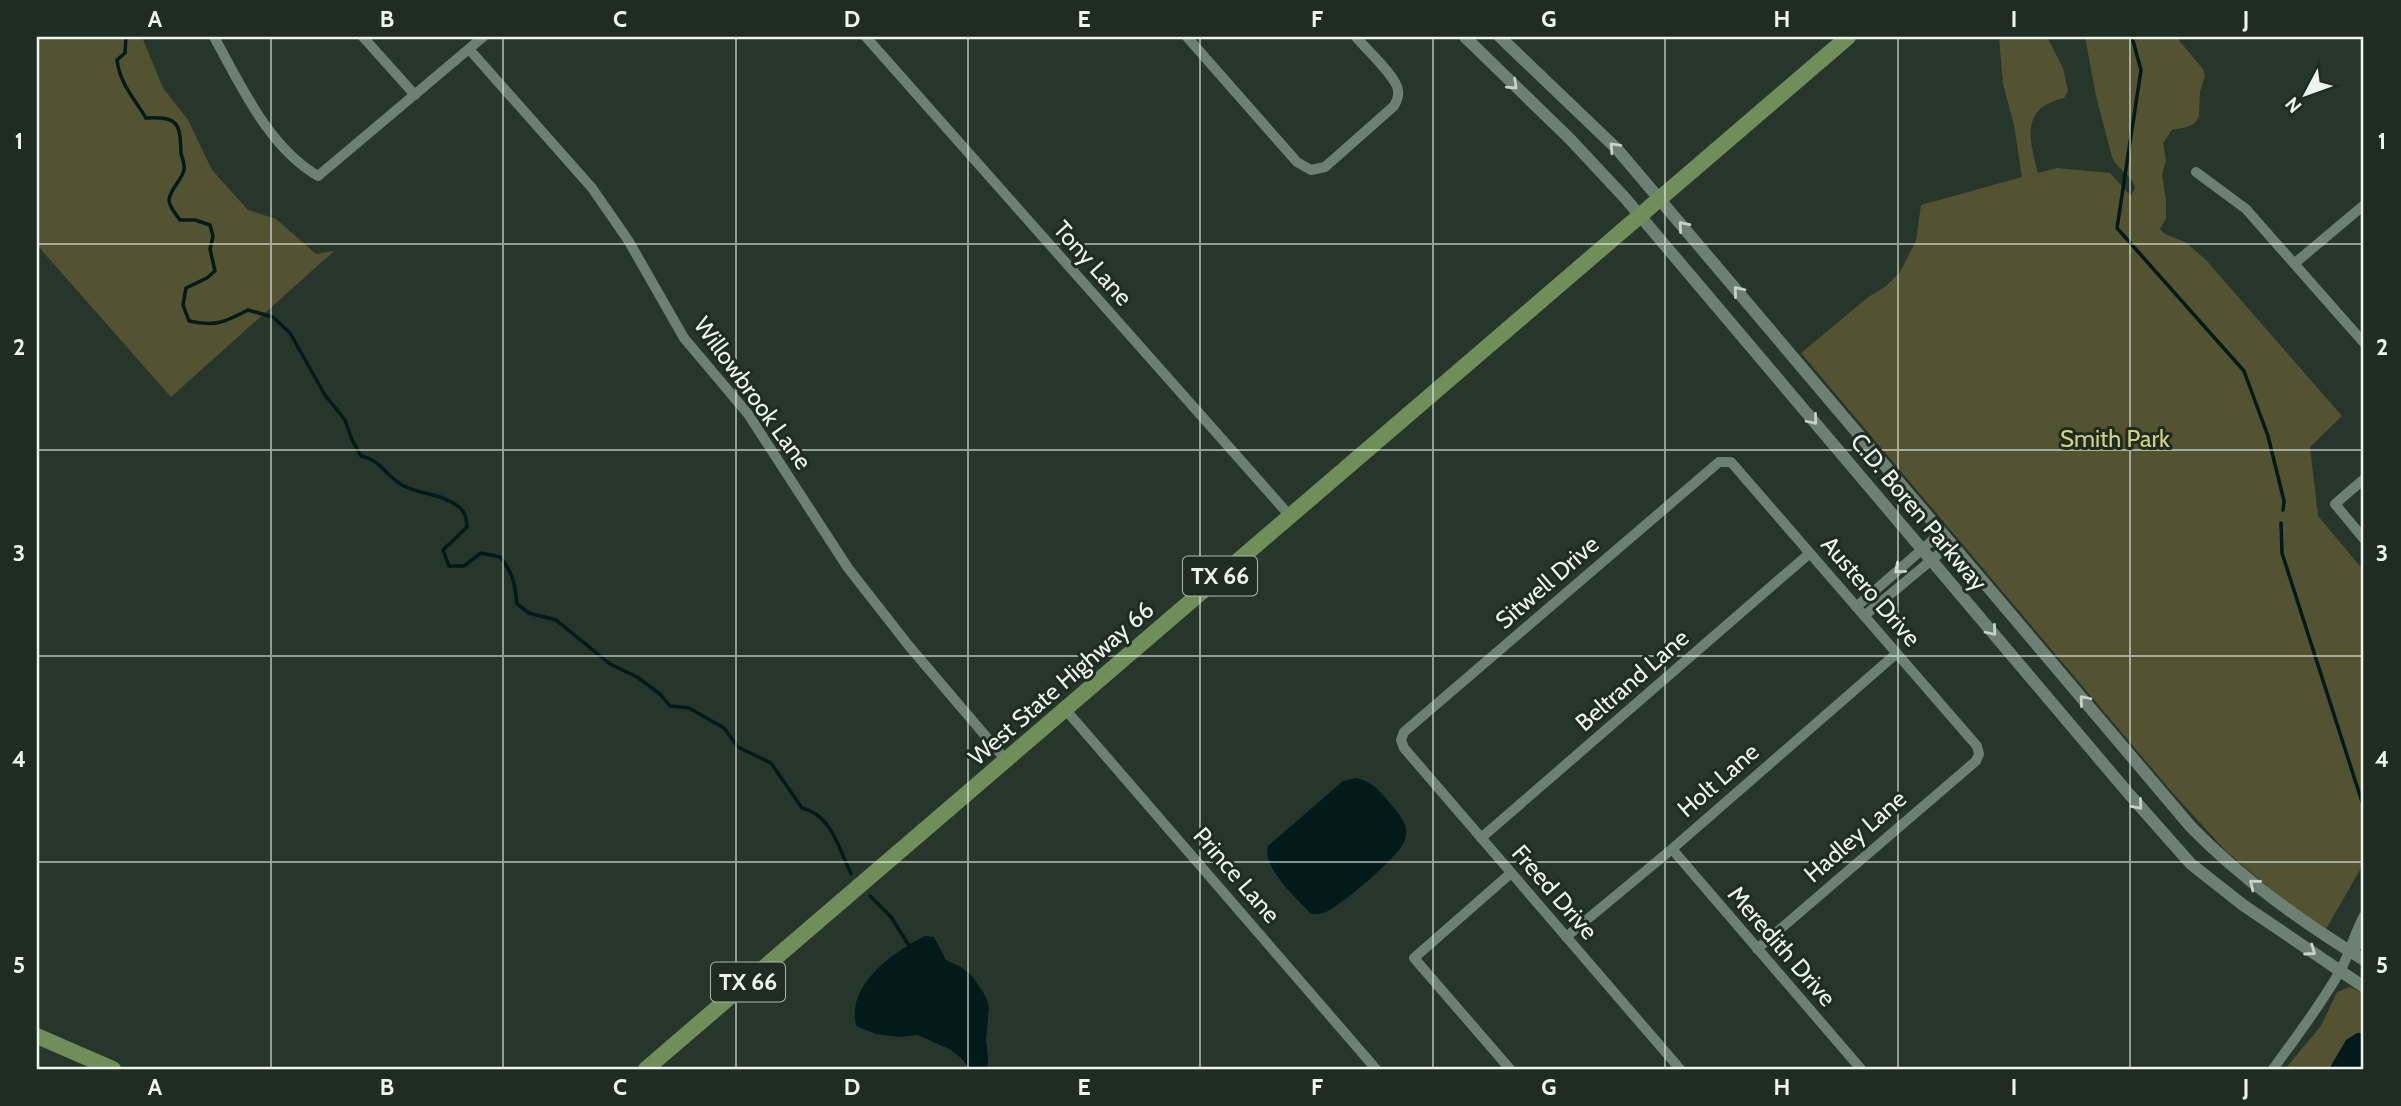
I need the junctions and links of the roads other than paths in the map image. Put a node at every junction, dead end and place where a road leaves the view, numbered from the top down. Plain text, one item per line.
1 (214, 37) edge
2 (363, 37) edge
3 (483, 37) edge
4 (866, 37) edge
5 (1187, 37) edge
6 (1356, 37) edge
7 (1465, 37) edge
8 (1500, 37) edge
9 (1848, 37) edge
10 (469, 49) junction
11 (415, 95) junction
12 (2196, 172) dead end
13 (1659, 199) junction
14 (2364, 205) edge
15 (1639, 215) junction
16 (2294, 263) junction
17 (1766, 324) junction
18 (1746, 340) junction
19 (2364, 343) edge
20 (1725, 461) joint
21 (2364, 479) edge
22 (1290, 516) junction
23 (1942, 532) junction
24 (2364, 539) edge
25 (1952, 543) junction
26 (1923, 549) junction
27 (1810, 553) junction
28 (1932, 560) junction
29 (1860, 611) junction
30 (1897, 653) junction
31 (1065, 709) junction
32 (1401, 740) joint
33 (2128, 753) junction
34 (1979, 754) joint
35 (1006, 760) junction
36 (2106, 767) junction
37 (1481, 838) junction
38 (1672, 849) junction
39 (1511, 873) junction
40 (2364, 916) edge
41 (1566, 937) junction
42 (2364, 939) edge
43 (1756, 949) junction
44 (2350, 952) junction
45 (2364, 960) edge
46 (2340, 971) junction
47 (2364, 987) edge
48 (37, 1036) edge
49 (113, 1069) edge
50 (646, 1069) edge
51 (1376, 1069) edge
52 (1510, 1069) edge
53 (1680, 1069) edge
54 (1861, 1069) edge
55 (2273, 1069) edge

1 - 11 street
2 - 11 street
3 - 10 street
4 - 22 street, Tony Lane
5 - 6 street
7 -> 15 street, C.D. Boren Parkway
13 -> 8 street, C.D. Boren Parkway
9 - 13 main road, TX 66
10 - 11 street
10 - 35 street, Willowbrook Lane
12 - 16 street
13 - 15 main road, TX 66
17 -> 13 street, C.D. Boren Parkway
14 - 16 street
15 - 18 street, C.D. Boren Parkway
15 - 22 main road, West State Highway 66 / TX 66
16 - 19 street
17 - 18 street
17 - 23 street, C.D. Boren Parkway
18 -> 26 street, C.D. Boren Parkway
20 - 27 street, Austero Drive
20 - 32 street, Sitwell Drive
21 - 24 street
22 - 31 main road, West State Highway 66 / TX 66
23 - 25 street, C.D. Boren Parkway
23 - 26 street
25 - 28 street
33 -> 25 street, C.D. Boren Parkway
26 - 28 street, C.D. Boren Parkway
26 -> 29 street
27 - 29 street, Austero Drive
27 - 37 street, Beltrand Lane
28 - 29 street
28 -> 36 street, C.D. Boren Parkway
29 - 30 street, Austero Drive
30 - 34 street, Austero Drive
30 - 38 street, Holt Lane
31 - 35 main road, West State Highway 66 / TX 66
31 - 51 street, Prince Lane
32 - 37 street, Freed Drive
33 - 36 street
44 -> 33 street, C.D. Boren Parkway
34 - 43 street, Hadley Lane
35 - 50 main road, West State Highway 66 / TX 66
36 -> 46 street, C.D. Boren Parkway
37 - 39 street, Freed Drive
38 - 41 street, Holt Lane
38 - 43 street, Meredith Drive
39 - 41 street, Freed Drive
39 - 52 street
40 - 44 street
41 - 53 street, Freed Drive
42 - 44 street
43 - 54 street, Meredith Drive
44 - 45 street, C.D. Boren Parkway
44 - 46 street
46 - 47 street, C.D. Boren Parkway
46 - 55 street
48 - 49 main road

